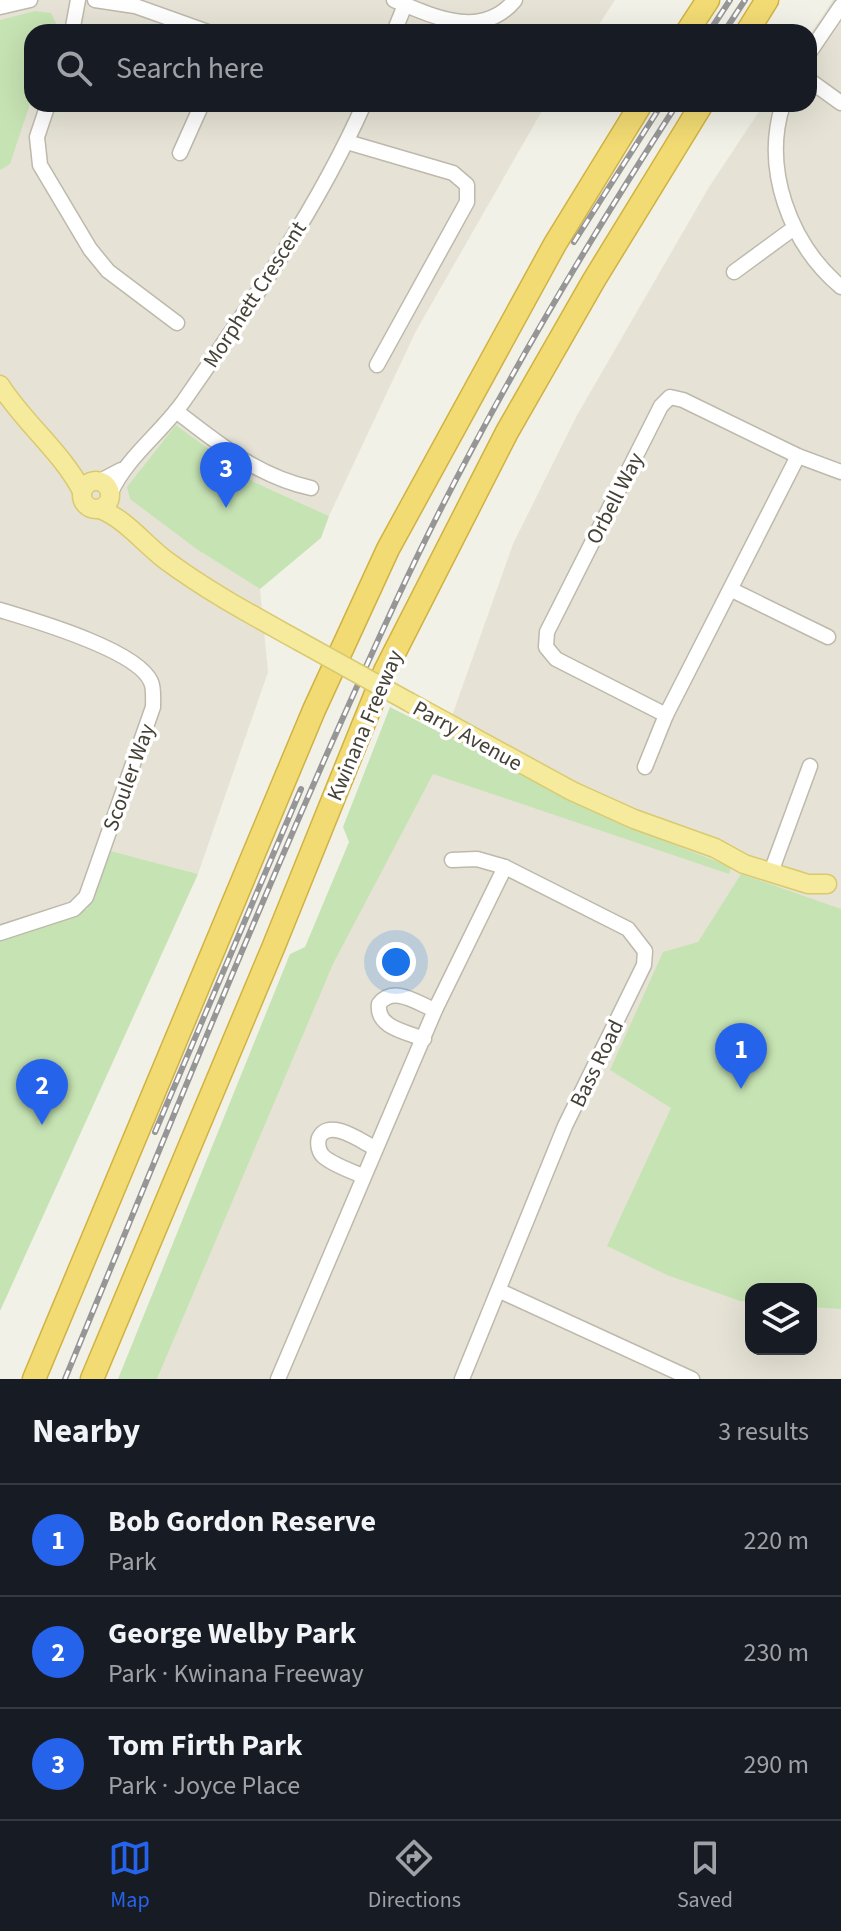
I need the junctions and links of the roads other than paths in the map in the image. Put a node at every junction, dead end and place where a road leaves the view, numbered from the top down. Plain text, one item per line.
1 (30, 0) edge
2 (78, 0) edge
3 (95, 0) edge
4 (515, 0) edge
5 (706, 0) edge
6 (767, 0) edge
7 (399, 2) edge
8 (136, 3) edge
9 (841, 6) edge
10 (0, 7) edge
11 (74, 24) edge
12 (188, 24) edge
13 (395, 24) edge
14 (692, 24) edge
15 (752, 24) edge
16 (817, 41) edge
17 (817, 86) edge
18 (841, 103) edge
19 (45, 112) edge
20 (198, 112) edge
21 (360, 112) edge
22 (636, 112) edge
23 (697, 112) edge
24 (780, 112) edge
25 (347, 142) junction
26 (180, 153) dead end
27 (794, 228) junction
28 (734, 272) dead end
29 (841, 287) edge
30 (177, 323) dead end
31 (377, 365) dead end
32 (5, 391) edge
33 (176, 411) junction
34 (798, 456) junction
35 (841, 472) edge
36 (311, 488) dead end
37 (102, 495) junction
38 (732, 590) junction
39 (0, 610) edge
40 (828, 637) dead end
41 (666, 715) junction
42 (810, 766) dead end
43 (645, 767) dead end
44 (452, 860) dead end
45 (505, 867) junction
46 (773, 867) junction
47 (834, 886) edge
48 (0, 933) edge
49 (435, 1010) junction
50 (424, 1039) junction
51 (375, 1148) junction
52 (363, 1176) junction
53 (500, 1291) junction
54 (35, 1378) edge
55 (92, 1379) edge
56 (278, 1379) edge
57 (462, 1379) edge
58 (692, 1379) edge

1 - 10 street
2 - 11 street
3 - 8 street
4 - 7 street
5 - 14 highway
6 - 15 highway
7 - 13 street
8 - 12 street
9 - 16 street
17 - 18 street
19 - 30 street
20 - 26 street
21 - 25 street, Morphett Crescent
22 - 54 highway
23 - 55 highway, Kwinana Freeway
24 - 27 street
25 - 31 street
25 - 33 street, Morphett Crescent
27 - 28 street
27 - 29 street
32 - 37 main road, Parry Avenue
33 - 36 street
33 - 37 street, Morphett Crescent
34 - 35 street, Orbell Way
34 - 38 street
34 - 41 street, Orbell Way
37 - 46 main road, Parry Avenue, bridge
38 - 40 street
38 - 41 street
39 - 48 street, Scouler Way
41 - 43 street
42 - 46 street
44 - 45 street, Bass Road
45 - 49 street
45 - 53 street, Bass Road
46 - 47 main road, Parry Avenue
49 - 50 street
49 - 50 street
50 - 51 street
51 - 52 street
51 - 52 street
52 - 56 street
53 - 57 street, Bass Road
53 - 58 street

